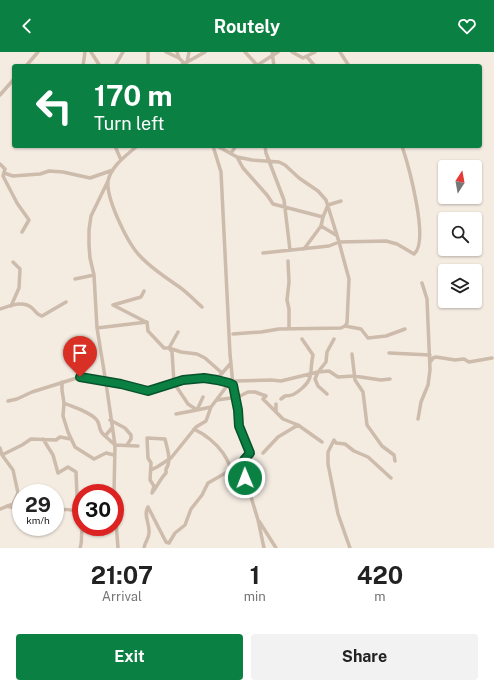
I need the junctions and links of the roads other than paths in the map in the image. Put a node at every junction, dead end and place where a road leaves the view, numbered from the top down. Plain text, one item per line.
1 (38, 52) edge
2 (85, 52) edge
3 (91, 52) edge
4 (123, 52) edge
5 (148, 52) edge
6 (166, 52) edge
7 (177, 52) edge
8 (189, 52) edge
9 (204, 52) edge
10 (245, 52) edge
11 (278, 52) edge
12 (292, 52) edge
13 (315, 52) edge
14 (340, 52) edge
15 (272, 54) edge
16 (306, 57) junction
17 (179, 58) junction
18 (186, 63) junction
19 (28, 64) edge
20 (83, 64) edge
21 (99, 64) edge
22 (116, 64) edge
23 (148, 64) edge
24 (255, 64) edge
25 (260, 64) edge
26 (274, 64) edge
27 (313, 64) edge
28 (348, 64) edge
29 (12, 82) edge
30 (0, 95) edge
31 (116, 148) edge
32 (135, 148) edge
33 (214, 148) edge
34 (219, 148) edge
35 (235, 148) edge
36 (265, 148) edge
37 (403, 148) edge
38 (225, 152) junction
39 (237, 157) junction
40 (121, 160) junction
41 (270, 161) junction
42 (0, 164) edge
43 (113, 170) junction
44 (4, 173) junction
45 (108, 181) junction
46 (341, 201) dead end
47 (328, 205) junction
48 (285, 206) junction
49 (323, 217) junction
50 (321, 226) junction
51 (22, 232) dead end
52 (336, 235) junction
53 (339, 242) junction
54 (304, 249) junction
55 (290, 250) junction
56 (263, 253) dead end
57 (288, 261) dead end
58 (13, 262) dead end
59 (94, 275) junction
60 (75, 279) dead end
61 (422, 283) dead end
62 (144, 292) dead end
63 (15, 297) junction
64 (66, 302) dead end
65 (20, 303) junction
66 (11, 306) junction
67 (202, 306) dead end
68 (0, 309) edge
69 (147, 322) junction
70 (344, 326) junction
71 (97, 328) junction
72 (289, 329) junction
73 (405, 329) dead end
74 (178, 332) dead end
75 (233, 334) dead end
76 (302, 339) dead end
77 (334, 340) dead end
78 (169, 348) junction
79 (389, 353) dead end
80 (352, 354) dead end
81 (430, 355) junction
82 (492, 358) dead end
83 (430, 362) junction
84 (231, 363) junction
85 (318, 372) junction
86 (222, 373) junction
87 (311, 373) junction
88 (354, 376) junction
89 (390, 379) dead end
90 (217, 380) junction
91 (62, 382) junction
92 (232, 382) junction
93 (106, 383) junction
94 (174, 383) junction
95 (327, 394) dead end
96 (203, 397) dead end
97 (235, 397) junction
98 (281, 399) dead end
99 (217, 400) junction
100 (8, 401) dead end
101 (64, 402) junction
102 (276, 404) dead end
103 (211, 407) junction
104 (196, 410) junction
105 (276, 412) junction
106 (176, 414) dead end
107 (418, 419) dead end
108 (110, 420) junction
109 (298, 425) junction
110 (112, 428) junction
111 (194, 429) junction
112 (105, 436) junction
113 (43, 439) junction
114 (71, 439) junction
115 (322, 442) dead end
116 (115, 445) junction
117 (127, 445) junction
118 (138, 446) dead end
119 (0, 448) edge
120 (263, 453) dead end
121 (2, 455) junction
122 (114, 455) junction
123 (169, 459) junction
124 (244, 460) junction
125 (395, 461) dead end
126 (150, 470) junction
127 (231, 470) junction
128 (391, 478) dead end
129 (247, 482) junction
130 (77, 484) edge
131 (114, 484) edge
132 (6, 506) junction
133 (12, 508) edge
134 (0, 509) edge
135 (258, 520) junction
136 (81, 536) edge
137 (117, 536) edge
138 (80, 548) edge
139 (118, 548) edge
140 (144, 548) edge
141 (264, 548) edge
142 (276, 548) edge
143 (350, 548) edge

1 - 19 street
2 - 20 street
3 - 21 street
4 - 22 street
5 - 23 street
6 - 17 street
7 - 17 street
8 - 18 street
9 - 18 street
10 - 24 street
11 - 15 street
12 - 16 street
13 - 16 street
14 - 28 street
15 - 25 street
15 - 26 street
16 - 27 street
17 - 18 street
29 - 30 street
31 - 40 street
32 - 40 street
33 - 84 street
34 - 38 street
35 - 38 street
36 - 41 street
37 - 53 street
38 - 39 street
39 - 41 street
39 - 48 street
40 - 43 street
41 - 47 street
41 - 48 street
42 - 44 street
43 - 44 street
43 - 45 street
44 - 51 street
45 - 59 street
45 - 67 street
46 - 47 street
47 - 49 street
47 - 52 street
48 - 49 street
48 - 55 street
49 - 50 street
50 - 52 street
50 - 54 street
52 - 53 street
53 - 54 street
53 - 70 street
54 - 55 street
55 - 56 street
57 - 72 street
58 - 63 street
59 - 60 street
59 - 71 street
61 - 81 street
62 - 69 street
63 - 65 street
63 - 66 street
64 - 65 street
65 - 66 street
66 - 68 street
69 - 71 street
69 - 78 street
70 - 72 street
70 - 73 street
71 - 93 street
72 - 75 street
74 - 78 street
76 - 87 street
77 - 85 street
78 - 86 street
78 - 94 street
79 - 81 street
80 - 88 street
81 - 83 street
82 - 83 street
83 - 107 street
84 - 86 street
84 - 92 street
85 - 87 street
85 - 88 street
85 - 95 street
86 - 90 street
87 - 92 street
87 - 98 street
88 - 89 street
88 - 125 street
90 - 92 street
90 - 94 street
91 - 93 street
91 - 100 street
91 - 101 street
92 - 97 street
92 - 99 street
93 - 94 street
93 - 108 street
94 - 104 street
96 - 104 street
97 - 99 street
97 - 105 street
97 - 124 street
99 - 103 street
101 - 112 street
101 - 114 street
102 - 105 street
103 - 104 street
103 - 111 street
104 - 106 street
105 - 109 street
108 - 110 street
108 - 117 street
109 - 115 street
109 - 120 street
110 - 112 street
110 - 116 street
111 - 123 street
111 - 127 street
112 - 116 street
113 - 114 street
113 - 121 street
113 - 130 street
114 - 122 street
116 - 117 street
116 - 122 street
117 - 118 street
119 - 121 street
121 - 132 street
122 - 131 street
123 - 126 street
123 - 126 street
123 - 126 street
124 - 127 street
124 - 129 street
127 - 129 street
127 - 140 street
128 - 143 street
129 - 135 street
132 - 133 street
132 - 134 street
135 - 141 street
135 - 142 street
136 - 138 street
137 - 139 street

